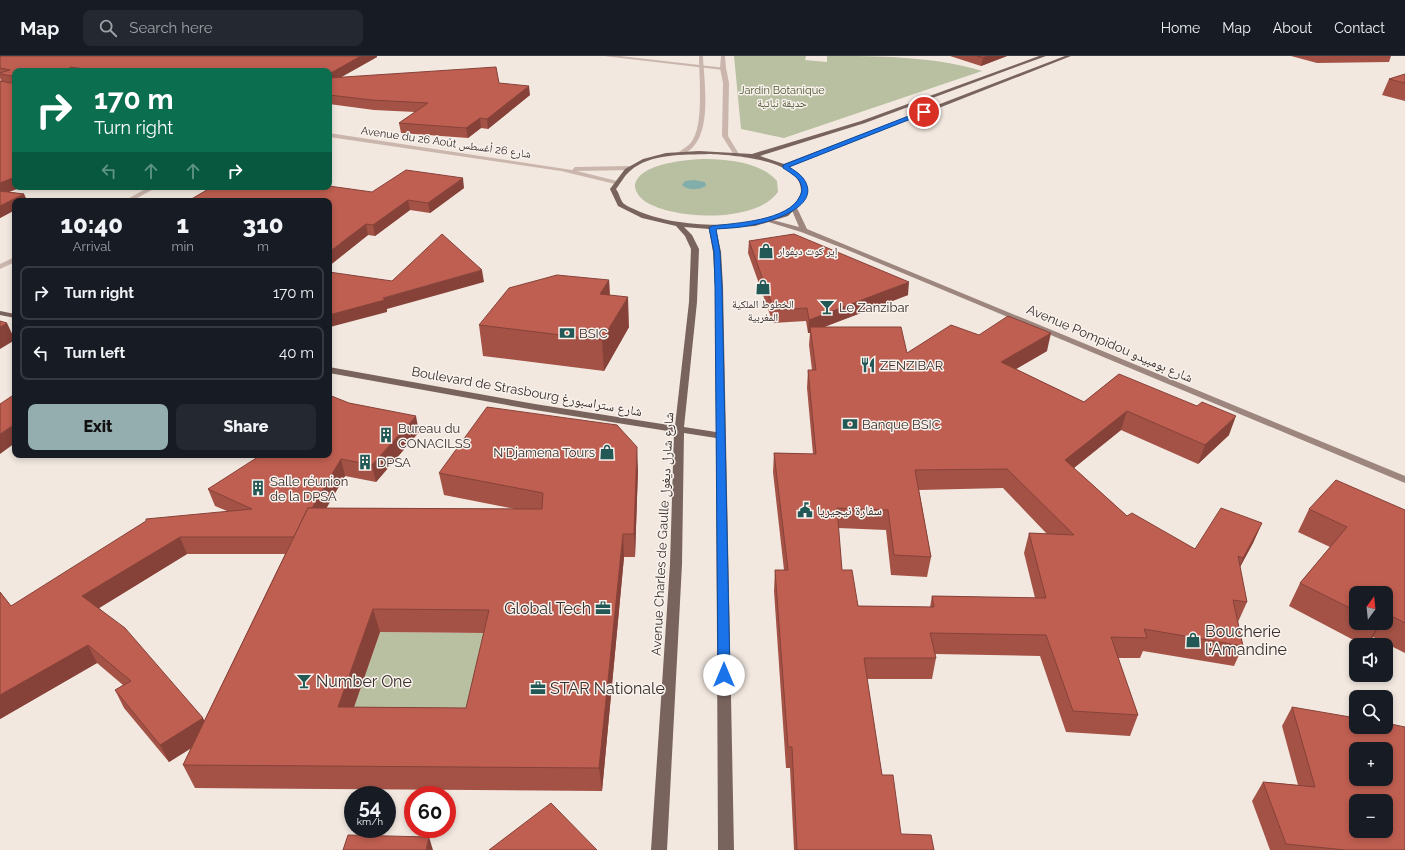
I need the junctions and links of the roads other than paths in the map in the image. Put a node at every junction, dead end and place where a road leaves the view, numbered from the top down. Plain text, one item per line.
1 (606, 56) edge
2 (701, 56) edge
3 (723, 56) edge
4 (1044, 56) edge
5 (1069, 56) edge
6 (701, 66) junction
7 (723, 68) junction
8 (332, 136) edge
9 (681, 153) junction
10 (736, 154) junction
11 (752, 156) junction
12 (785, 166) junction
13 (629, 168) junction
14 (561, 169) junction
15 (615, 182) junction
16 (148, 190) edge
17 (133, 198) edge
18 (794, 208) junction
19 (765, 220) junction
20 (679, 226) junction
21 (712, 228) junction
22 (804, 230) junction
23 (12, 261) edge
24 (0, 267) edge
25 (0, 313) edge
26 (12, 315) edge
27 (332, 371) edge
28 (679, 430) junction
29 (721, 436) junction
30 (1405, 480) edge
31 (659, 850) edge
32 (726, 850) edge

1 - 6 street
2 - 6 street
3 - 7 street
4 - 11 main road
5 - 12 main road
6 - 7 street
6 - 9 street
7 - 10 street
8 - 14 street, Avenue du 26 Août شارع 26 أغسطس
9 - 10 main road
9 - 13 main road
10 - 11 main road
11 - 12 main road
12 - 18 main road
13 - 14 street, Avenue du 26 Août شارع 26 أغسطس
13 - 15 main road
14 - 15 street, Avenue du 26 Août شارع 26 أغسطس
15 - 20 main road
16 - 17 street
18 - 19 main road
18 - 22 main road
19 - 21 main road
19 - 22 main road, Avenue Pompidou شارع بومبيدو
20 - 21 main road
20 - 28 main road, Avenue Charles de Gaulle شارع شارل ديغول
21 - 29 main road
22 - 30 main road, Avenue Pompidou شارع بومبيدو
23 - 24 street
25 - 26 main road
27 - 28 main road, Boulevard de Strasbourg شارع ستراسبورغ
28 - 29 main road, Boulevard de Strasbourg شارع ستراسبورغ
28 - 31 main road, Avenue Charles de Gaulle شارع شارل ديغول
29 - 32 main road

